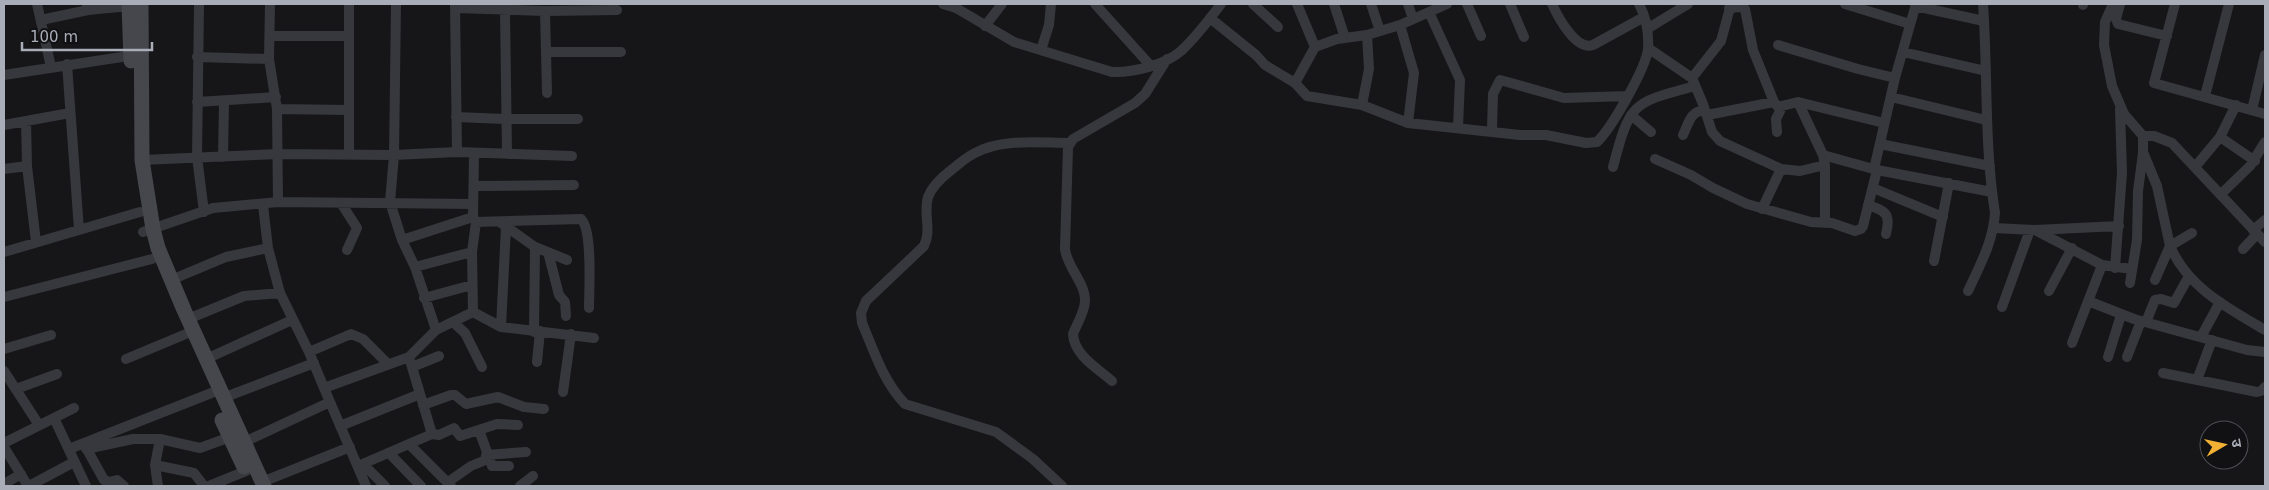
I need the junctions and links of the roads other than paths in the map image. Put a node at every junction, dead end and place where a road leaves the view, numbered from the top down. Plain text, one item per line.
1 (37, 4) edge
2 (199, 4) edge
3 (270, 4) edge
4 (349, 4) edge
5 (396, 4) edge
6 (943, 4) edge
7 (1002, 4) edge
8 (1051, 4) edge
9 (1095, 4) edge
10 (1221, 4) edge
11 (1253, 4) edge
12 (1297, 4) edge
13 (1334, 4) edge
14 (1371, 4) edge
15 (1447, 4) edge
16 (1467, 4) edge
17 (1510, 4) edge
18 (1552, 4) edge
19 (1639, 4) edge
20 (1688, 4) edge
21 (1983, 4) edge
22 (2113, 4) edge
23 (2120, 4) edge
24 (2175, 4) edge
25 (2230, 4) edge
26 (133, 5) edge
27 (1408, 5) edge
28 (1850, 5) edge
29 (1916, 5) edge
30 (455, 6) edge
31 (1730, 6) edge
32 (88, 7) edge
33 (505, 10) junction
34 (617, 10) dead end
35 (544, 11) junction
36 (1429, 12) junction
37 (1413, 17) junction
38 (1644, 17) junction
39 (1210, 18) junction
40 (41, 20) junction
41 (1984, 21) junction
42 (1910, 24) junction
43 (1400, 25) junction
44 (985, 26) junction
45 (1278, 27) dead end
46 (1380, 29) junction
47 (1647, 29) junction
48 (1367, 35) junction
49 (270, 36) junction
50 (348, 36) junction
51 (1481, 36) dead end
52 (2167, 36) junction
53 (1524, 37) dead end
54 (1345, 38) junction
55 (1778, 45) dead end
56 (1316, 47) junction
57 (1648, 48) junction
58 (1041, 50) junction
59 (546, 52) junction
60 (621, 52) dead end
61 (1903, 52) junction
62 (136, 55) junction
63 (2265, 55) edge
64 (197, 57) junction
65 (270, 59) junction
66 (1167, 59) junction
67 (67, 64) junction
68 (1150, 65) junction
69 (51, 67) junction
70 (5, 71) edge
71 (1986, 71) junction
72 (1895, 78) junction
73 (1694, 82) junction
74 (1295, 83) junction
75 (547, 93) dead end
76 (1626, 96) junction
77 (2206, 96) junction
78 (276, 97) junction
79 (1891, 97) junction
80 (197, 102) junction
81 (224, 102) junction
82 (1798, 102) junction
83 (1362, 105) junction
84 (1778, 105) junction
85 (2120, 105) junction
86 (2236, 105) junction
87 (277, 109) junction
88 (348, 110) junction
89 (2252, 110) junction
90 (1706, 112) junction
91 (70, 113) junction
92 (2265, 114) edge
93 (1631, 115) junction
94 (456, 117) junction
95 (578, 118) dead end
96 (505, 119) junction
97 (1986, 120) junction
98 (26, 121) junction
99 (1408, 123) junction
100 (1884, 123) junction
101 (4, 125) edge
102 (1458, 127) junction
103 (1492, 130) junction
104 (1651, 132) dead end
105 (1776, 132) dead end
106 (1683, 135) dead end
107 (2143, 136) junction
108 (2220, 137) junction
109 (1070, 142) junction
110 (2265, 142) edge
111 (1880, 144) junction
112 (457, 152) junction
113 (2144, 152) junction
114 (278, 154) junction
115 (474, 154) junction
116 (507, 154) junction
117 (349, 155) junction
118 (394, 155) junction
119 (572, 156) dead end
120 (197, 157) junction
121 (223, 157) junction
122 (1656, 159) dead end
123 (142, 160) junction
124 (1824, 160) junction
125 (2255, 161) junction
126 (27, 166) junction
127 (1990, 166) junction
128 (1613, 167) dead end
129 (2195, 167) junction
130 (4, 169) edge
131 (1875, 169) junction
132 (1781, 170) junction
133 (1949, 183) junction
134 (574, 185) dead end
135 (474, 186) junction
136 (1873, 188) junction
137 (1992, 192) junction
138 (2222, 194) junction
139 (278, 202) junction
140 (390, 202) junction
141 (342, 203) junction
142 (473, 204) junction
143 (263, 205) junction
144 (1868, 205) junction
145 (1762, 209) junction
146 (140, 212) junction
147 (204, 212) junction
148 (1942, 217) junction
149 (475, 219) junction
150 (2265, 220) edge
151 (1825, 222) junction
152 (502, 224) junction
153 (2119, 226) junction
154 (1994, 228) junction
155 (79, 230) junction
156 (2033, 230) junction
157 (148, 231) junction
158 (2255, 232) junction
159 (2192, 233) dead end
160 (1886, 234) dead end
161 (402, 240) junction
162 (36, 242) junction
163 (2265, 242) edge
164 (2170, 246) junction
165 (535, 247) junction
166 (268, 248) junction
167 (2072, 248) junction
168 (2243, 249) dead end
169 (347, 250) dead end
170 (4, 251) edge
171 (472, 252) junction
172 (548, 252) junction
173 (152, 259) junction
174 (566, 260) dead end
175 (1934, 260) dead end
176 (2102, 265) junction
177 (415, 268) junction
178 (2115, 268) junction
179 (2132, 269) junction
180 (2190, 276) junction
181 (171, 280) junction
182 (2155, 280) dead end
183 (2130, 283) dead end
184 (472, 285) junction
185 (1968, 291) dead end
186 (2049, 291) dead end
187 (280, 293) junction
188 (4, 297) edge
189 (424, 298) junction
190 (2088, 301) junction
191 (2220, 302) junction
192 (2002, 306) dead end
193 (589, 308) dead end
194 (473, 312) junction
195 (2121, 315) junction
196 (566, 316) dead end
197 (2265, 317) edge
198 (292, 320) junction
199 (453, 322) junction
200 (2143, 322) junction
201 (502, 327) junction
202 (188, 328) junction
203 (2262, 328) edge
204 (436, 330) junction
205 (537, 332) junction
206 (571, 334) junction
207 (51, 335) dead end
208 (2201, 337) junction
209 (594, 338) dead end
210 (2212, 340) junction
211 (2072, 343) dead end
212 (4, 349) edge
213 (309, 352) junction
214 (2265, 352) edge
215 (439, 356) dead end
216 (408, 357) junction
217 (2108, 357) dead end
218 (2127, 357) dead end
219 (126, 359) dead end
220 (206, 360) junction
221 (537, 362) dead end
222 (314, 363) junction
223 (388, 364) junction
224 (412, 367) junction
225 (482, 367) dead end
226 (4, 371) edge
227 (2163, 373) dead end
228 (57, 374) dead end
229 (2197, 380) junction
230 (1112, 381) dead end
231 (2265, 387) edge
232 (324, 388) junction
233 (16, 389) junction
234 (563, 392) dead end
235 (217, 394) junction
236 (420, 394) junction
237 (330, 402) junction
238 (423, 405) junction
239 (74, 408) dead end
240 (544, 409) dead end
241 (54, 418) junction
242 (40, 425) junction
243 (518, 425) dead end
244 (340, 426) junction
245 (480, 430) junction
246 (432, 434) junction
247 (160, 439) junction
248 (237, 442) junction
249 (4, 443) edge
250 (410, 445) junction
251 (85, 446) junction
252 (4, 447) edge
253 (350, 448) junction
254 (68, 449) junction
255 (526, 452) dead end
256 (389, 453) junction
257 (487, 457) junction
258 (74, 462) junction
259 (154, 465) junction
260 (360, 465) junction
261 (509, 466) dead end
262 (246, 471) junction
263 (21, 474) junction
264 (533, 476) dead end
265 (4, 484) edge
266 (449, 484) edge
267 (213, 485) edge
268 (259, 485) edge
269 (28, 486) edge
270 (86, 486) edge
271 (124, 486) edge
272 (158, 486) edge
273 (204, 486) edge
274 (366, 486) edge
275 (385, 486) edge
276 (421, 486) edge
277 (520, 486) edge
278 (1062, 486) edge

1 - 40 street
2 - 64 street
3 - 49 street
4 - 50 street
5 - 118 street
6 - 44 street
7 - 44 street
8 - 58 street
9 - 68 street
10 - 39 street
11 - 45 street
12 - 56 street
13 - 54 street
14 - 46 street
15 - 36 street
16 - 51 street
17 - 53 street
18 - 38 street
19 - 38 street
20 - 47 street
21 - 41 street
22 - 85 street
23 - 52 street
24 - 52 street
25 - 77 street
26 - 32 street
26 - 62 street
27 - 37 street
28 - 42 street
29 - 41 street
29 - 42 street
30 - 33 street
30 - 94 street
31 - 73 street
31 - 84 street
32 - 40 street
33 - 35 street
33 - 96 street
34 - 35 street
35 - 59 street
36 - 37 street
36 - 102 street
37 - 43 street
38 - 47 street
39 - 66 street
39 - 74 street
40 - 69 street
41 - 71 street
42 - 61 street
43 - 46 street
43 - 99 street
44 - 58 street
46 - 48 street
47 - 57 street
48 - 54 street
48 - 83 street
49 - 50 street
49 - 65 street
50 - 88 street
52 - 77 street
54 - 56 street
55 - 72 street
56 - 74 street
57 - 73 street
57 - 76 street
58 - 68 street
59 - 60 street
59 - 75 street
61 - 71 street
61 - 72 street
62 - 67 street
62 - 123 street
62 - 146 street
63 - 89 street
64 - 65 street
64 - 80 street
65 - 78 street
66 - 68 street
66 - 109 street
67 - 69 street
67 - 91 street
69 - 70 street
71 - 97 street
72 - 79 street
73 - 90 street
73 - 93 street
74 - 83 street
76 - 103 street
76 - 103 street
77 - 86 street
78 - 81 street
78 - 87 street
79 - 97 street
79 - 100 street
80 - 81 street
80 - 120 street
81 - 121 street
82 - 84 street
82 - 100 street
82 - 124 street
83 - 99 street
84 - 90 street
84 - 105 street
85 - 107 street
85 - 153 street
86 - 89 street
86 - 108 street
87 - 88 street
87 - 114 street
88 - 117 street
89 - 92 street
90 - 106 street
90 - 132 street
91 - 98 street
91 - 155 street
93 - 104 street
93 - 128 street
94 - 96 street
94 - 112 street
95 - 96 street
96 - 116 street
97 - 127 street
98 - 101 street
98 - 126 street
99 - 102 street
100 - 111 street
102 - 103 street
107 - 113 street
107 - 129 street
108 - 125 street
108 - 129 street
109 - 230 street
109 - 278 street
110 - 125 street
111 - 127 street
111 - 131 street
112 - 115 street
112 - 118 street
113 - 164 street
113 - 179 street
114 - 117 street
114 - 121 street
114 - 139 street
115 - 116 street
115 - 135 street
116 - 119 street
117 - 118 street
118 - 140 street
120 - 121 street
120 - 123 street
120 - 147 street
122 - 145 street
123 - 157 street
124 - 131 street
124 - 132 street
124 - 151 street
125 - 138 street
126 - 130 street
126 - 162 street
127 - 137 street
129 - 138 street
131 - 133 street
131 - 136 street
132 - 145 street
133 - 137 street
133 - 148 street
134 - 135 street
135 - 142 street
136 - 144 street
136 - 148 street
137 - 154 street
138 - 158 street
139 - 141 street
139 - 143 street
140 - 141 street
140 - 142 street
140 - 161 street
141 - 169 street
142 - 149 street
143 - 147 street
143 - 166 street
144 - 151 street
144 - 160 street
145 - 151 street
146 - 155 street
146 - 157 street
147 - 157 street
148 - 175 street
149 - 152 street
149 - 161 street
149 - 171 street
150 - 158 street
152 - 165 street
152 - 193 street
152 - 201 street
153 - 156 street
153 - 178 street
154 - 156 street
154 - 185 street
155 - 162 street
156 - 167 street
156 - 192 street
157 - 173 street
157 - 181 street
158 - 163 street
158 - 168 street
159 - 164 street
161 - 177 street
162 - 170 street
164 - 180 street
164 - 182 street
165 - 172 street
165 - 205 street
166 - 181 street
166 - 187 street
167 - 176 street
167 - 186 street
171 - 177 street
171 - 184 street
172 - 174 street
172 - 196 street
173 - 188 street
173 - 202 street
176 - 178 street
176 - 190 street
177 - 189 street
178 - 179 street
179 - 183 street
180 - 191 street
180 - 200 street
181 - 202 street
184 - 189 street
184 - 194 street
187 - 198 street
187 - 202 street
189 - 204 street
190 - 195 street
190 - 211 street
191 - 203 street
191 - 208 street
194 - 199 street
194 - 201 street
195 - 200 street
195 - 217 street
197 - 203 street
198 - 213 street
198 - 220 street
199 - 204 street
199 - 225 street
200 - 208 street
200 - 218 street
201 - 205 street
202 - 219 street
202 - 220 street
202 - 235 street
204 - 216 street
205 - 206 street
205 - 221 street
206 - 209 street
206 - 234 street
207 - 212 street
208 - 210 street
210 - 214 street
210 - 229 street
213 - 222 street
213 - 223 street
215 - 224 street
216 - 223 street
216 - 224 street
220 - 235 street
222 - 232 street
222 - 235 street
223 - 232 street
224 - 236 street
226 - 233 street
227 - 229 street
228 - 233 street
229 - 231 street
232 - 237 street
233 - 242 street
235 - 248 street
235 - 251 street
236 - 238 street
236 - 244 street
237 - 244 street
237 - 248 street
238 - 240 street
238 - 246 street
239 - 241 street
241 - 242 street
241 - 254 street
242 - 249 street
243 - 245 street
244 - 253 street
245 - 246 street
245 - 257 street
246 - 250 street
247 - 248 street
247 - 251 street
247 - 259 street
248 - 262 street
248 - 268 street
250 - 256 street
250 - 266 street
251 - 254 street
251 - 271 street
252 - 263 street
253 - 260 street
253 - 268 street
254 - 258 street
255 - 257 street
256 - 260 street
256 - 276 street
257 - 261 street
257 - 266 street
258 - 269 street
258 - 270 street
259 - 272 street
259 - 273 street
260 - 274 street
260 - 275 street
262 - 267 street
262 - 268 street
263 - 265 street
263 - 269 street
264 - 277 street

